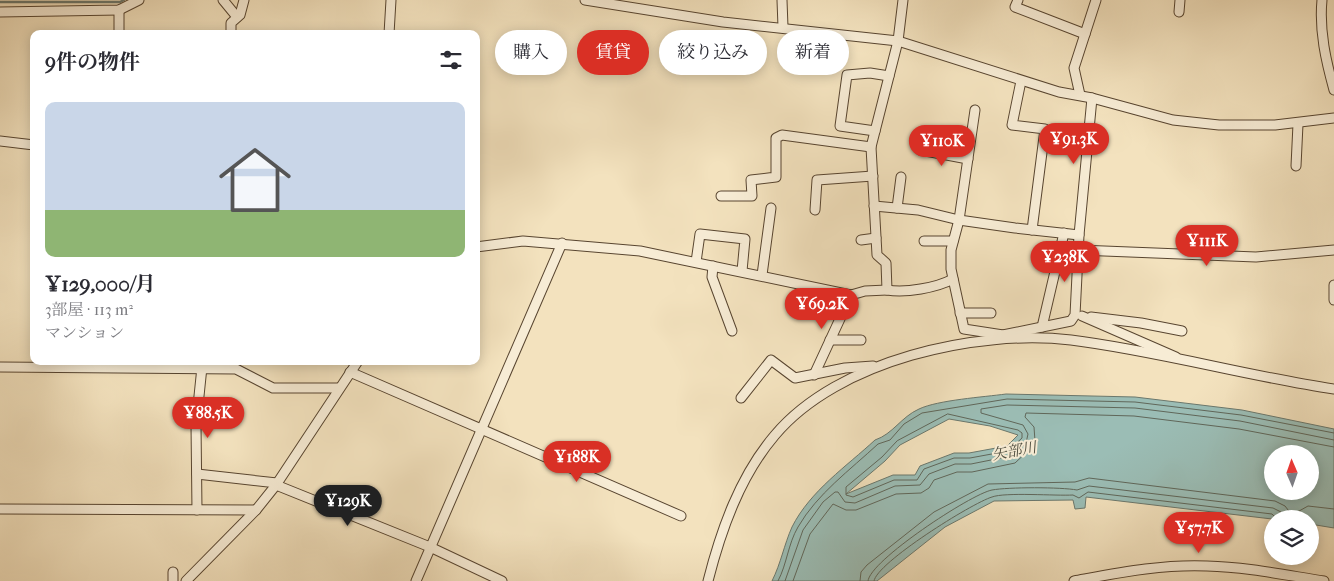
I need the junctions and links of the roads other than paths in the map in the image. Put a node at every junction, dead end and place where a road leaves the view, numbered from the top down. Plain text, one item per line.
1 (139, 0) edge
2 (224, 0) edge
3 (244, 0) edge
4 (391, 0) edge
5 (585, 0) edge
6 (782, 0) edge
7 (903, 0) edge
8 (1018, 0) edge
9 (1096, 0) edge
10 (1180, 0) edge
11 (1322, 0) edge
12 (119, 10) junction
13 (0, 12) edge
14 (1179, 12) dead end
15 (238, 17) junction
16 (783, 27) junction
17 (119, 30) edge
18 (231, 30) edge
19 (389, 30) edge
20 (1085, 34) junction
21 (898, 41) junction
22 (889, 76) junction
23 (1021, 81) junction
24 (1334, 90) edge
25 (1080, 95) junction
26 (1092, 98) junction
27 (975, 110) dead end
28 (1334, 118) edge
29 (1298, 124) junction
30 (875, 131) junction
31 (0, 142) edge
32 (30, 145) edge
33 (871, 147) junction
34 (920, 150) dead end
35 (968, 159) junction
36 (1296, 166) dead end
37 (873, 176) junction
38 (901, 177) dead end
39 (721, 196) dead end
40 (874, 206) junction
41 (771, 208) dead end
42 (896, 208) junction
43 (815, 210) dead end
44 (959, 220) junction
45 (1032, 230) junction
46 (1064, 233) junction
47 (1079, 235) junction
48 (876, 238) junction
49 (861, 240) dead end
50 (924, 241) dead end
51 (953, 241) junction
52 (562, 243) junction
53 (480, 246) edge
54 (1079, 250) junction
55 (1334, 250) edge
56 (696, 262) junction
57 (714, 266) junction
58 (742, 272) junction
59 (762, 275) junction
60 (953, 278) junction
61 (1334, 285) edge
62 (887, 290) junction
63 (851, 296) junction
64 (1334, 300) edge
65 (960, 313) junction
66 (991, 313) dead end
67 (1079, 316) junction
68 (1042, 327) junction
69 (732, 331) dead end
70 (1182, 331) dead end
71 (1003, 337) junction
72 (830, 340) junction
73 (861, 340) dead end
74 (1184, 361) junction
75 (86, 365) edge
76 (153, 365) edge
77 (355, 365) edge
78 (880, 365) junction
79 (0, 367) edge
80 (202, 367) junction
81 (350, 372) junction
82 (814, 375) junction
83 (339, 388) junction
84 (1334, 389) edge
85 (741, 398) dead end
86 (483, 429) junction
87 (197, 474) junction
88 (276, 484) junction
89 (0, 509) edge
90 (197, 510) junction
91 (256, 510) junction
92 (681, 516) dead end
93 (430, 547) junction
94 (1086, 580) edge
95 (186, 581) edge
96 (416, 581) edge
97 (502, 581) edge
98 (708, 581) edge
99 (1074, 581) edge
100 (1324, 581) edge

1 - 12 street
2 - 15 street
3 - 15 street
4 - 19 street
5 - 16 street
6 - 16 street
7 - 21 street
8 - 20 street
9 - 20 street
10 - 14 street
11 - 24 street
12 - 13 street
12 - 17 street
15 - 18 street
16 - 21 street
20 - 25 street
21 - 22 street
21 - 23 street
22 - 30 street
22 - 30 street
23 - 25 street
23 - 45 street
25 - 26 street
26 - 29 street
26 - 47 street
27 - 35 street
28 - 29 street
29 - 36 street
30 - 33 street
31 - 32 street
33 - 37 street
33 - 39 street
34 - 35 street
35 - 44 street
37 - 40 street
37 - 43 street
38 - 42 street
40 - 42 street
40 - 48 street
41 - 59 street
42 - 44 street
44 - 45 street
44 - 51 street
45 - 46 street
46 - 47 street
46 - 68 street
47 - 54 street
48 - 49 street
48 - 62 street
50 - 51 street
51 - 60 street
52 - 53 street
52 - 56 street
52 - 86 street
54 - 55 street
54 - 67 street
56 - 57 street
56 - 58 street
57 - 58 street
57 - 69 street
58 - 59 street
59 - 63 street
60 - 62 street
60 - 65 street
61 - 64 street
62 - 63 street
63 - 72 street
65 - 66 street
65 - 71 street
67 - 68 street
67 - 70 street
67 - 74 street
68 - 71 street
71 - 74 street
71 - 78 street
72 - 73 street
72 - 82 street
74 - 84 street
75 - 79 street
76 - 80 street
77 - 81 street
78 - 82 street
78 - 98 street
80 - 83 street
80 - 87 street
81 - 83 street
81 - 86 street
82 - 85 street
83 - 88 street
86 - 92 street
86 - 93 street
87 - 88 street
87 - 90 street
88 - 91 street
88 - 93 street
89 - 90 street
90 - 91 street
91 - 95 street
93 - 96 street
93 - 97 street
94 - 99 street
94 - 100 street

